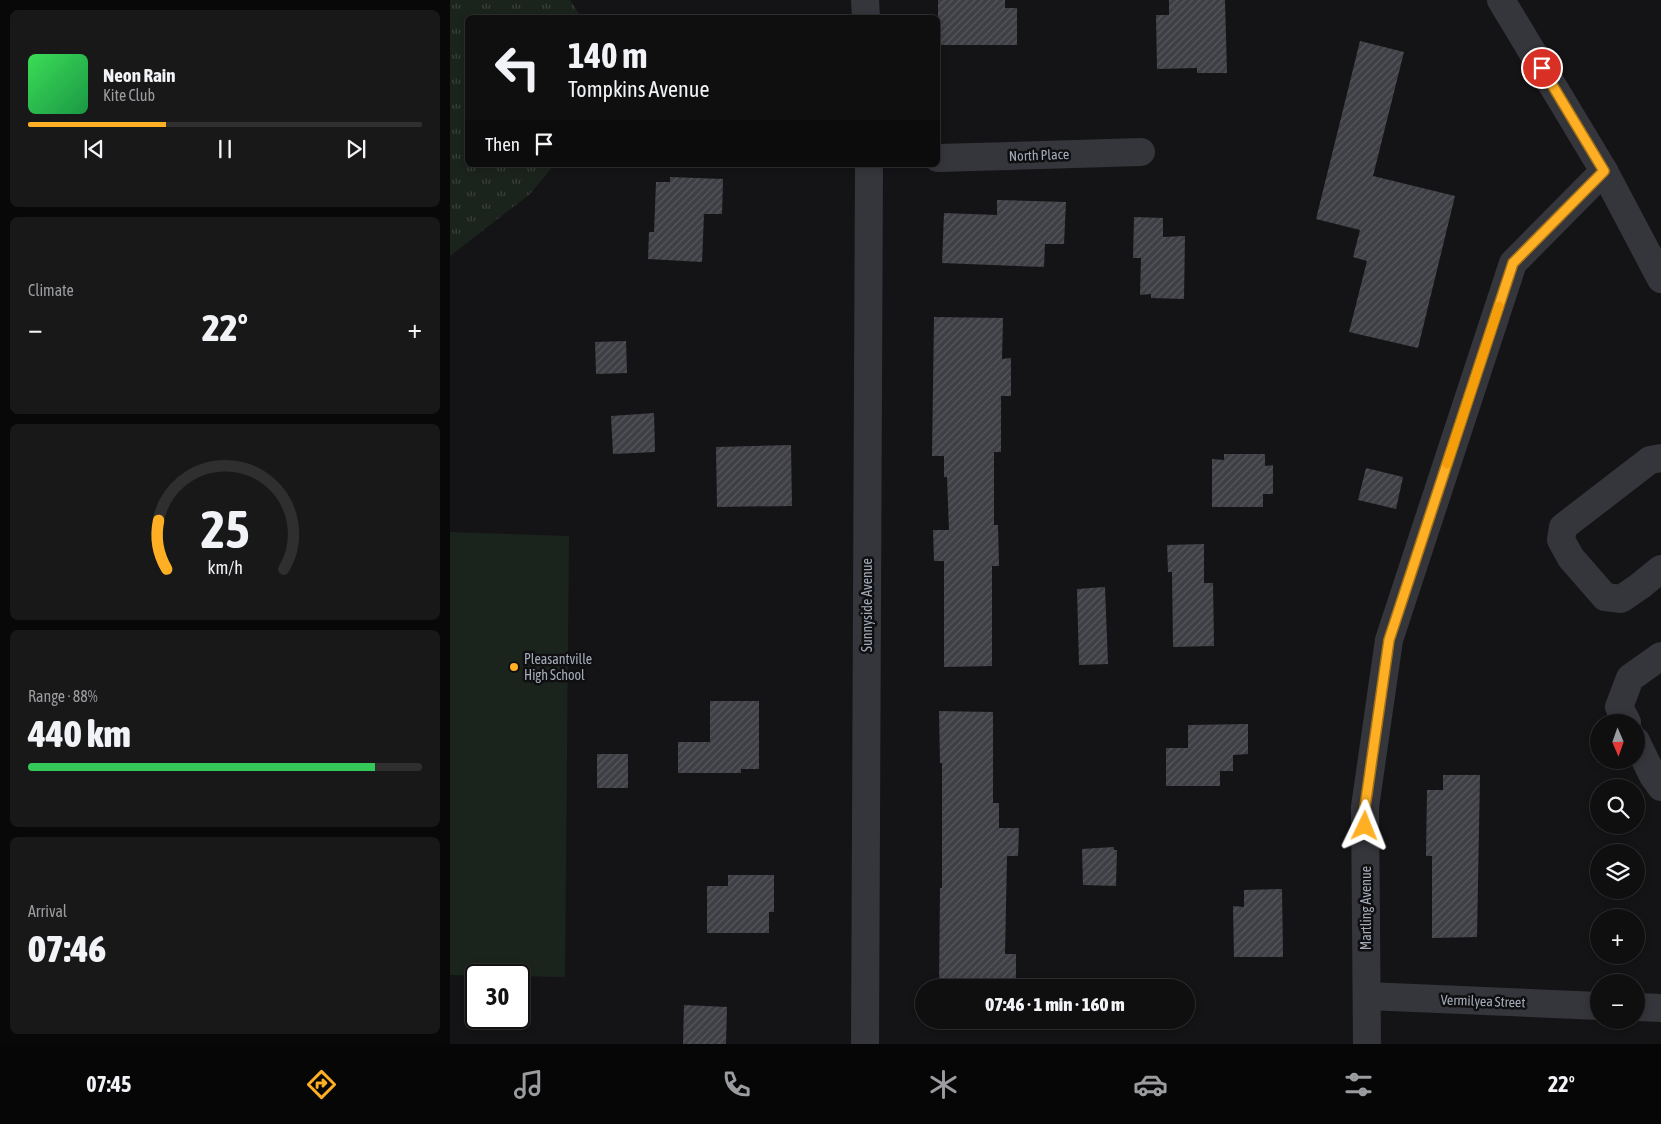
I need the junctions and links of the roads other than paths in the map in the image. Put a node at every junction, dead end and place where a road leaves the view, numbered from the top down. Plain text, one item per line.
1 (865, 0) edge
2 (1502, 0) edge
3 (866, 15) edge
4 (1141, 152) dead end
5 (940, 158) edge
6 (869, 167) edge
7 (1604, 171) junction
8 (1661, 279) edge
9 (1661, 458) edge
10 (1661, 569) edge
11 (1661, 656) edge
12 (1623, 714) edge
13 (1645, 758) edge
14 (1657, 781) edge
15 (1367, 996) junction
16 (1590, 1006) edge
17 (1645, 1007) edge
18 (1661, 1008) edge
19 (865, 1044) edge
20 (1367, 1044) edge

1 - 3 street
2 - 7 street
4 - 5 street, North Place
6 - 19 street, Sunnyside Avenue
7 - 8 street
7 - 15 street, Martling Avenue
9 - 10 street
11 - 12 street
13 - 14 street
15 - 16 street, Vermilyea Street
15 - 20 street, Martling Avenue
17 - 18 street

